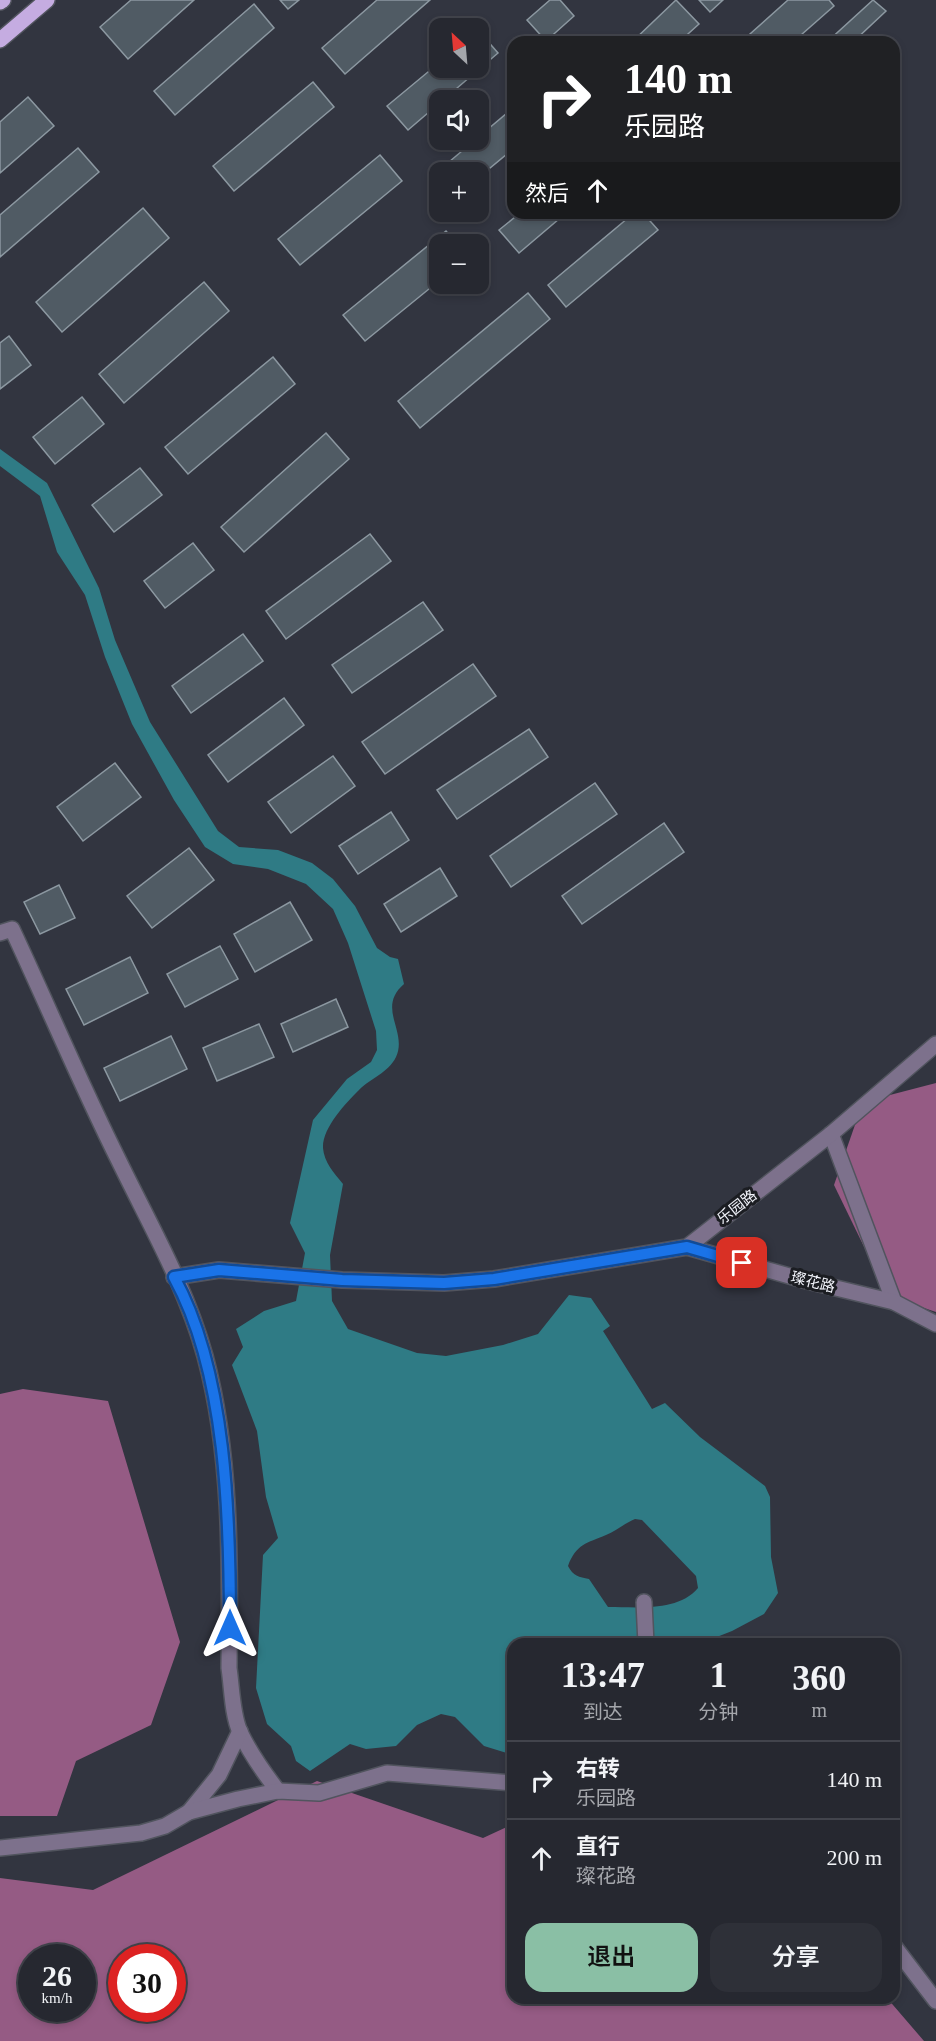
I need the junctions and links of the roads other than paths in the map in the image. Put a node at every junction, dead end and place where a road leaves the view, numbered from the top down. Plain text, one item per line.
1 (48, 0) edge
2 (0, 40) edge
3 (0, 933) edge
4 (936, 1044) edge
5 (831, 1134) junction
6 (687, 1247) junction
7 (174, 1277) junction
8 (894, 1302) junction
9 (936, 1324) edge
10 (644, 1602) dead end
11 (646, 1638) edge
12 (240, 1731) junction
13 (507, 1783) edge
14 (278, 1791) junction
15 (189, 1812) junction
16 (0, 1848) edge
17 (900, 1954) edge
18 (936, 2001) edge

1 - 2 main road
3 - 7 street
4 - 5 street, 乐园路
5 - 6 street, 乐园路
5 - 8 street
6 - 7 street, 乐园路
6 - 8 street, 璨花路
7 - 12 street
8 - 9 street, 璨花路
10 - 11 street
12 - 14 street
12 - 15 street
13 - 14 street
14 - 15 street
15 - 16 street
17 - 18 street

